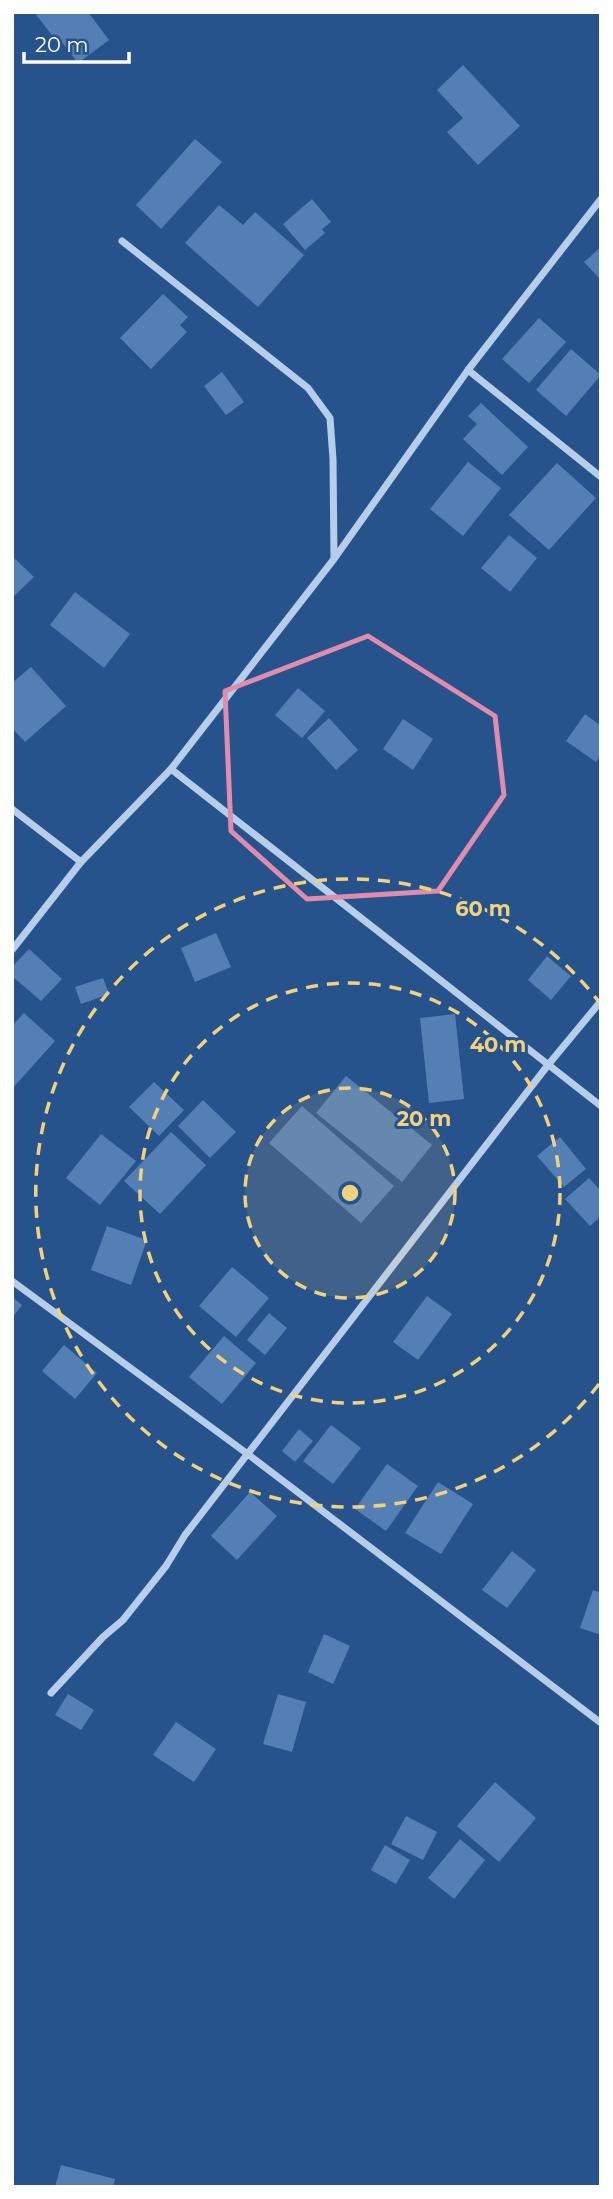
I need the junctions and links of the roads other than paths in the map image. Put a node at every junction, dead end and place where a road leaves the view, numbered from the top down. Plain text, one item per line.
1 (601, 200) edge
2 (122, 241) dead end
3 (468, 370) junction
4 (601, 477) edge
5 (334, 559) junction
6 (171, 769) junction
7 (12, 809) edge
8 (80, 862) junction
9 (12, 950) edge
10 (601, 1001) edge
11 (548, 1065) junction
12 (601, 1106) edge
13 (12, 1280) edge
14 (249, 1455) junction
15 (51, 1693) dead end
16 (601, 1723) edge

1 - 3 street
2 - 5 street
3 - 4 street
3 - 5 street
5 - 6 street
6 - 8 street
6 - 11 street
7 - 8 street
8 - 9 street
10 - 11 street
11 - 12 street
11 - 14 street
13 - 14 street
14 - 15 street
14 - 16 street

